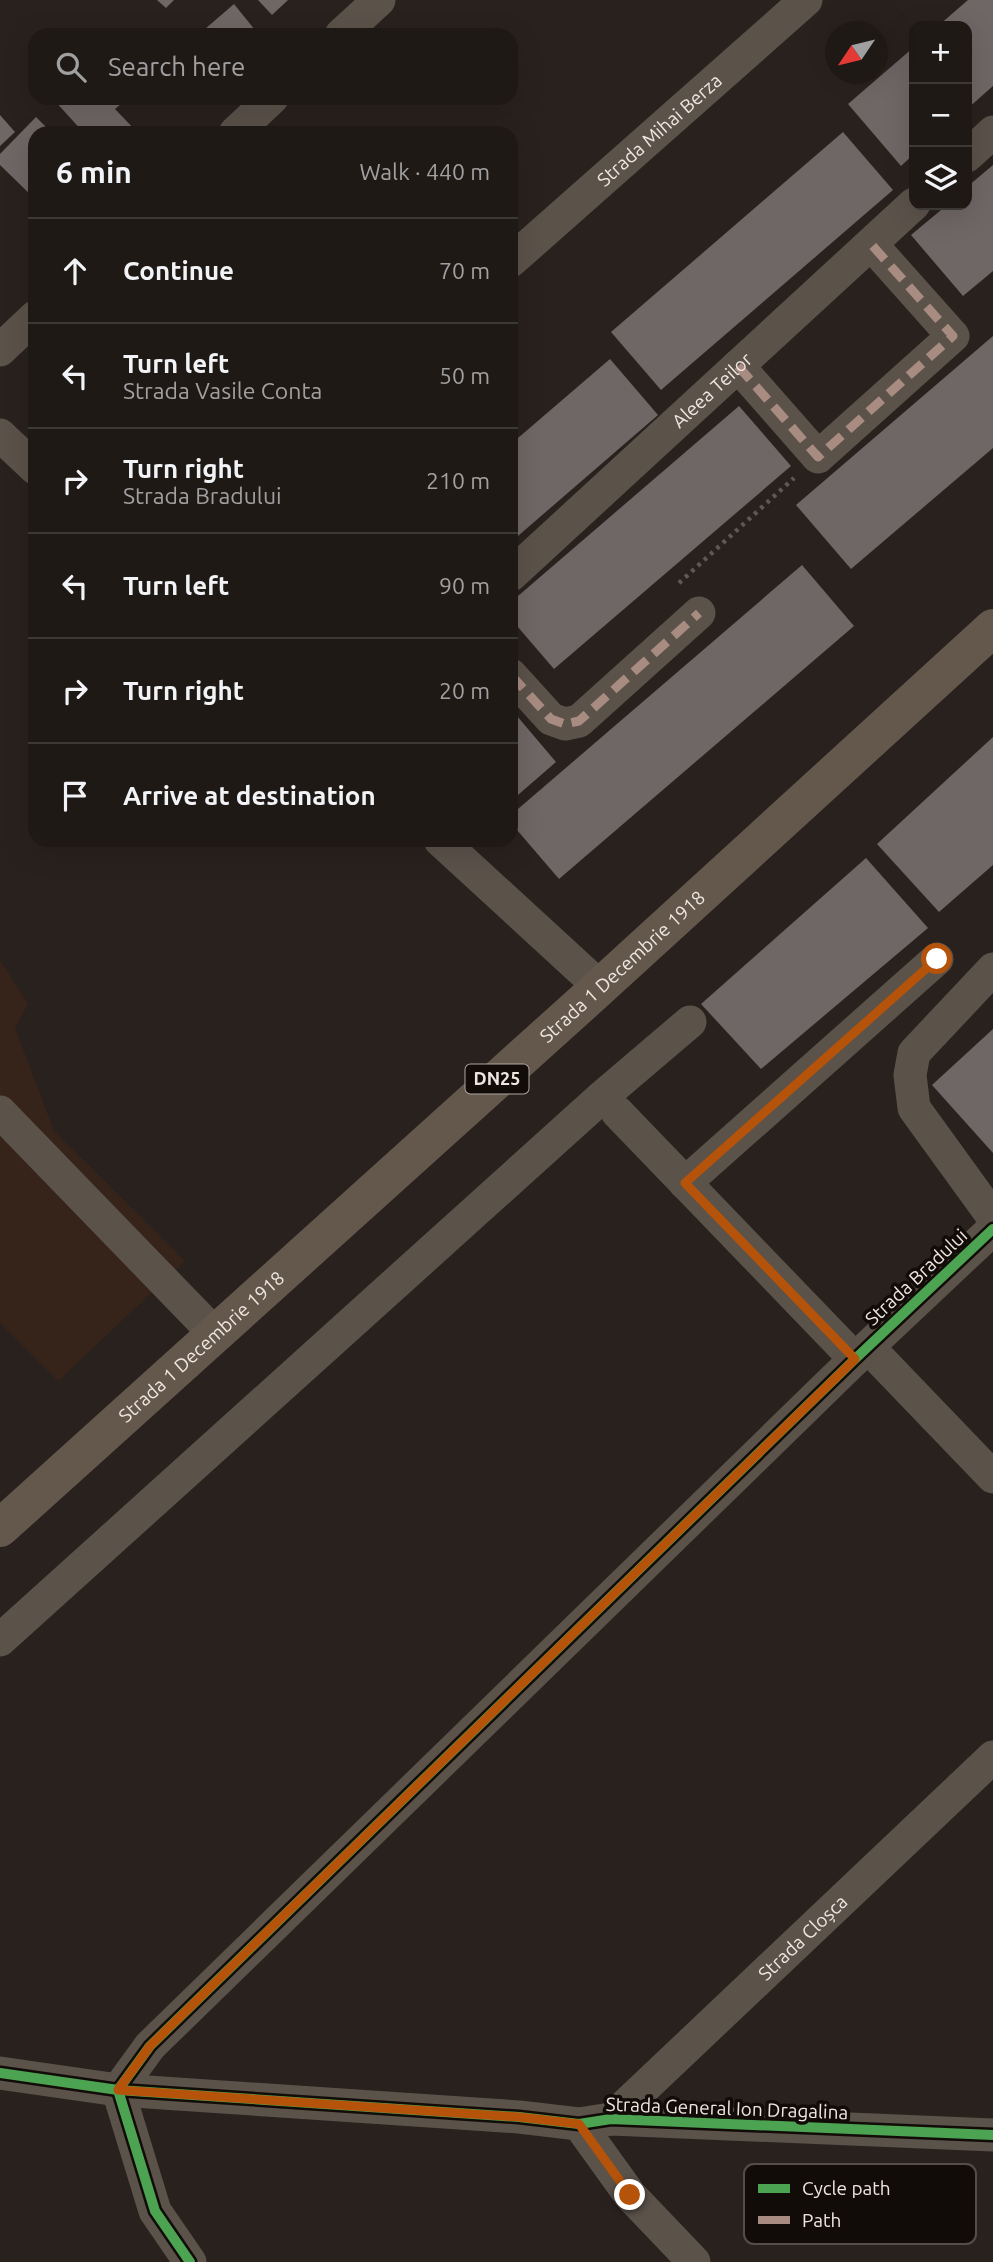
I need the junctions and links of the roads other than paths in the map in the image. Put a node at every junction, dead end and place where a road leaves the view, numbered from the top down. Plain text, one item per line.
1 (379, 0) edge
2 (806, 0) edge
3 (349, 28) edge
4 (265, 105) edge
5 (242, 126) edge
6 (993, 132) edge
7 (972, 151) edge
8 (909, 209) edge
9 (871, 244) junction
10 (518, 255) edge
11 (28, 324) edge
12 (0, 350) edge
13 (737, 366) junction
14 (0, 435) edge
15 (28, 461) edge
16 (518, 569) edge
17 (699, 613) dead end
18 (993, 628) edge
19 (518, 683) edge
20 (448, 847) edge
21 (937, 959) dead end
22 (993, 969) edge
23 (600, 987) junction
24 (690, 1022) dead end
25 (0, 1112) edge
26 (617, 1112) dead end
27 (685, 1183) junction
28 (993, 1217) edge
29 (993, 1229) edge
30 (215, 1334) junction
31 (861, 1353) junction
32 (993, 1477) edge
33 (0, 1528) edge
34 (0, 1640) edge
35 (993, 1756) edge
36 (0, 2073) edge
37 (118, 2090) junction
38 (611, 2119) junction
39 (579, 2124) junction
40 (993, 2135) edge
41 (190, 2262) edge
42 (694, 2262) edge

1 - 3 street
2 - 10 street, Strada Mihai Berza
4 - 5 street
6 - 7 street
8 - 9 street, Aleea Teilor
9 - 13 street, Aleea Teilor
9 - 13 street
11 - 12 street
13 - 16 street, Aleea Teilor
14 - 15 street
17 - 19 street
18 - 23 main road, Strada 1 Decembrie 1918 / DN25
20 - 23 street
21 - 27 street
22 - 28 street
23 - 30 main road, Strada 1 Decembrie 1918 / DN25
24 - 34 street
25 - 30 street
26 - 27 street
27 - 31 street
29 - 31 street, Strada Bradului
30 - 33 main road, Strada 1 Decembrie 1918 / DN25
31 - 32 street
31 - 37 street, Strada Bradului
35 - 38 street, Strada Cloșca
36 - 37 street, Strada General Ion Dragalina
37 - 39 street, Strada General Ion Dragalina
37 - 41 street
38 - 39 street, Strada General Ion Dragalina
38 - 40 street, Strada General Ion Dragalina
39 - 42 street

